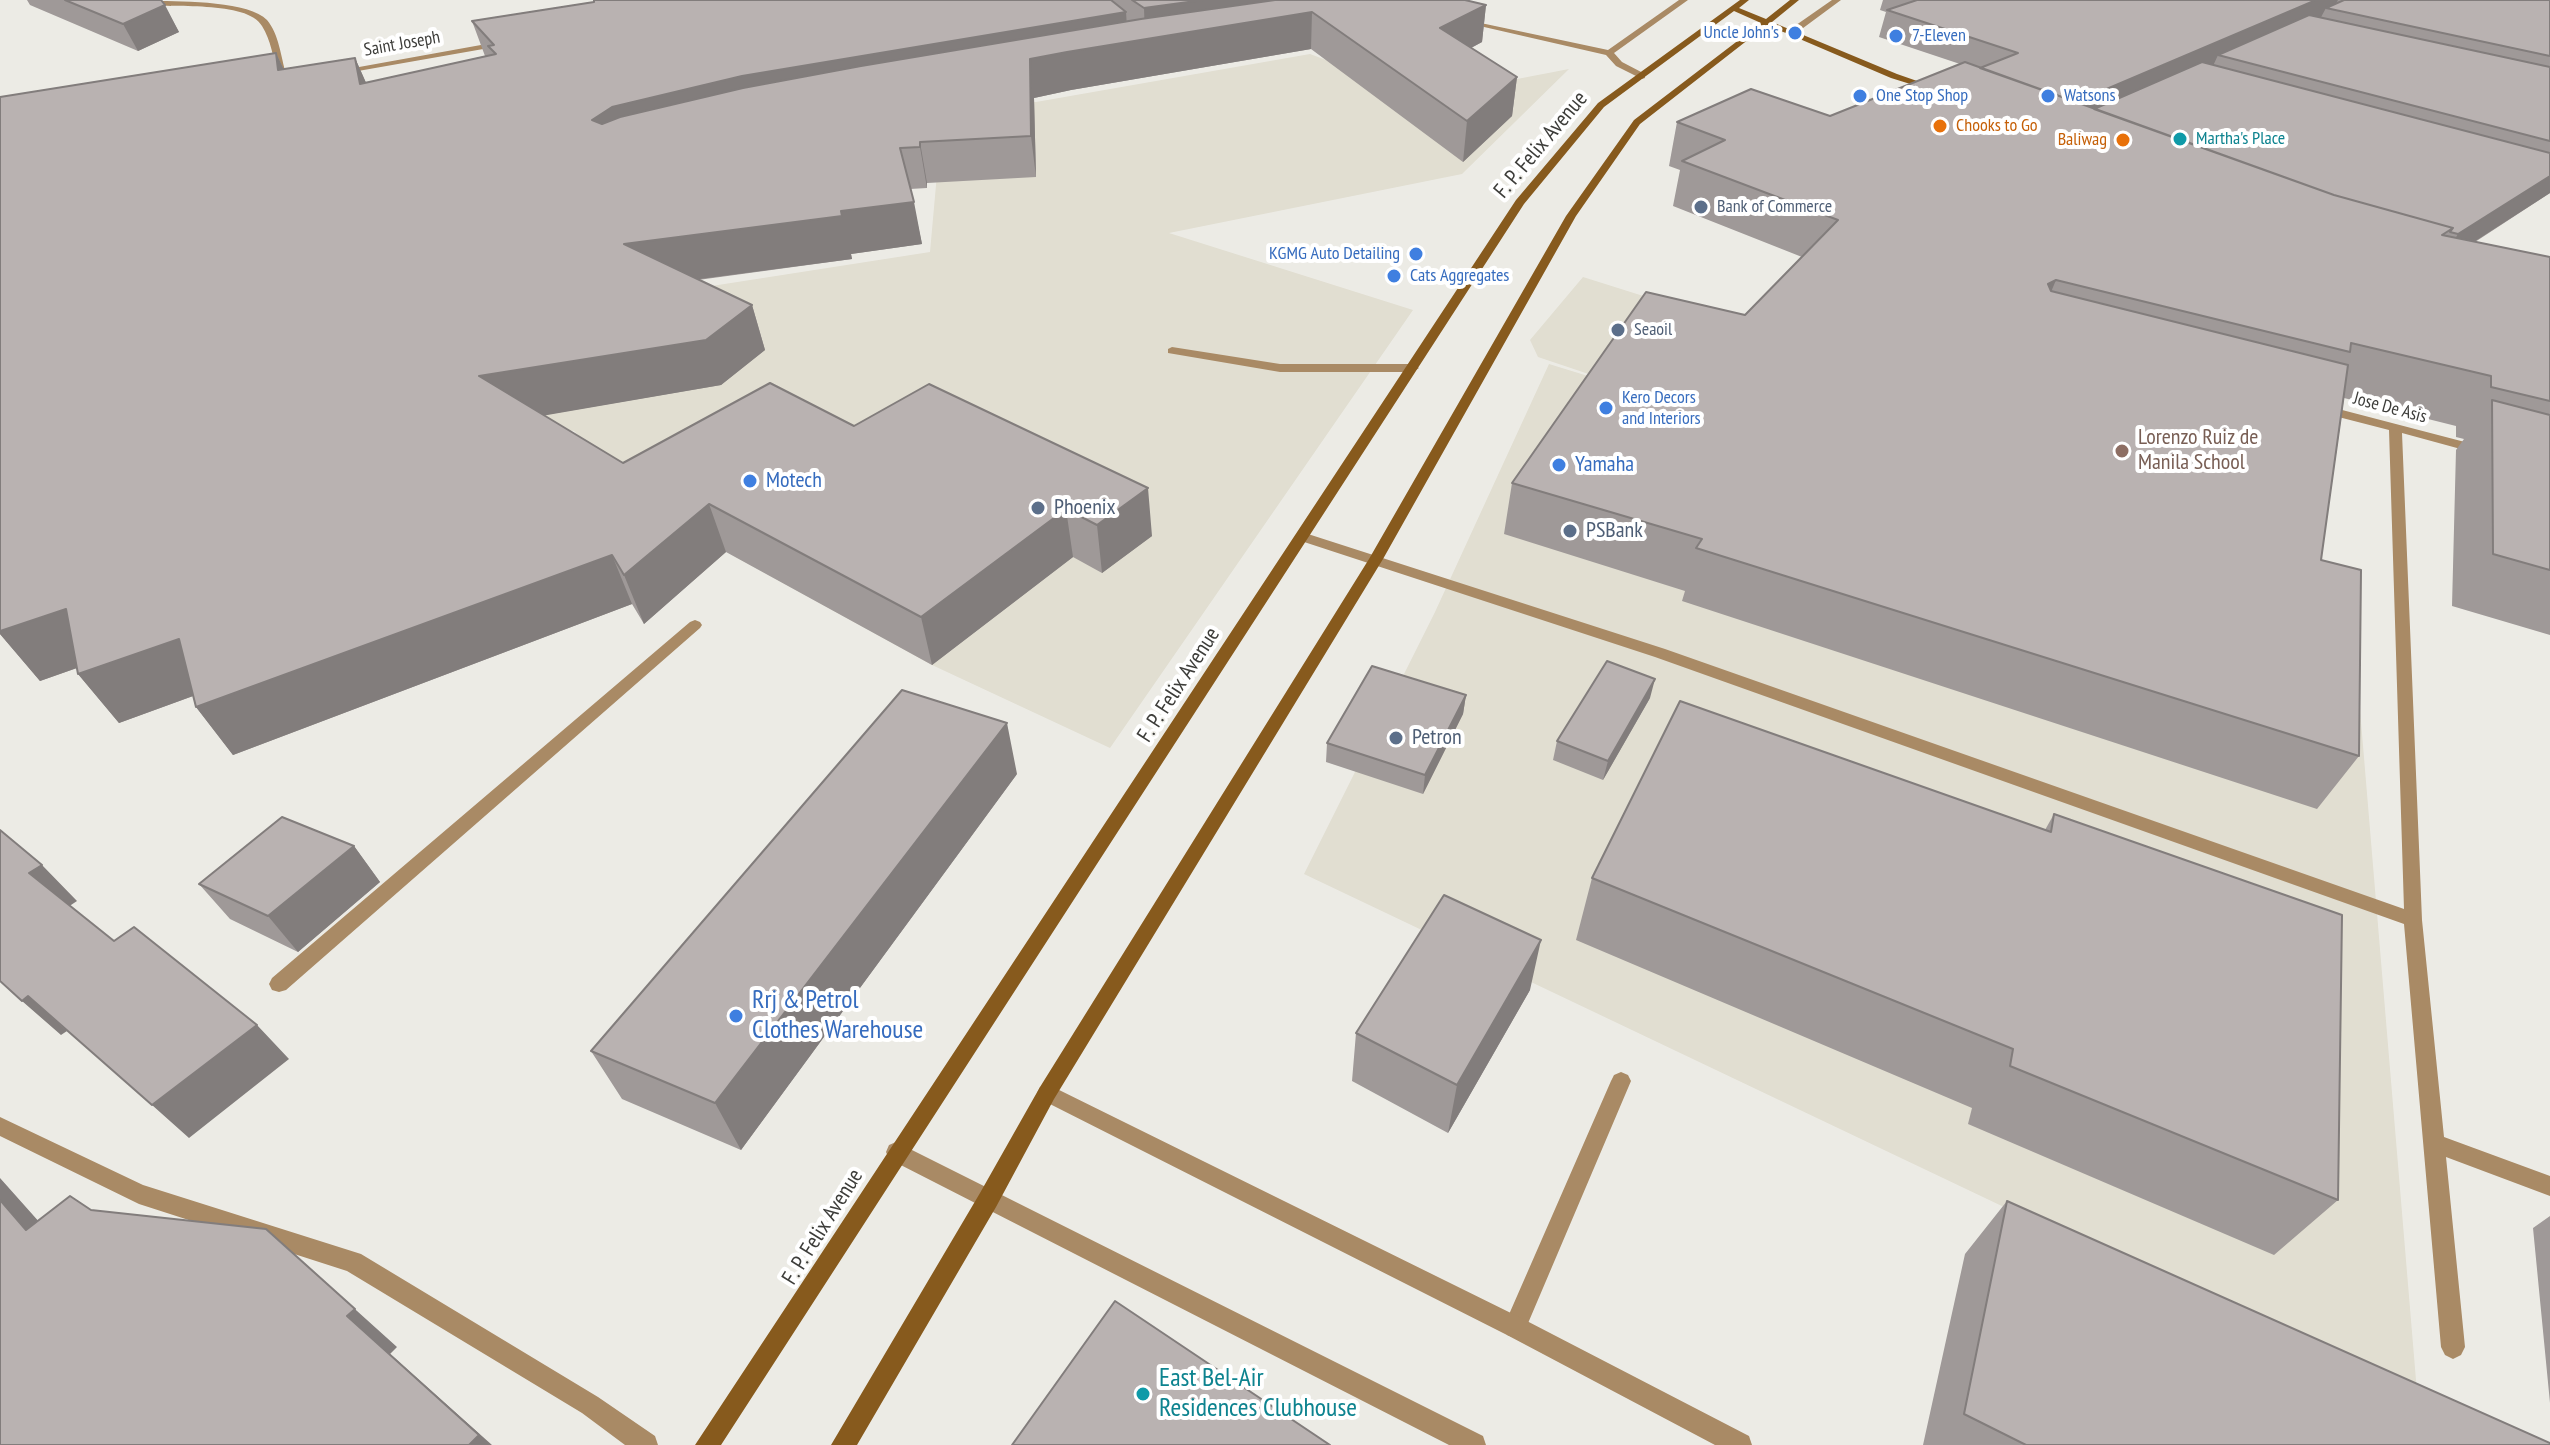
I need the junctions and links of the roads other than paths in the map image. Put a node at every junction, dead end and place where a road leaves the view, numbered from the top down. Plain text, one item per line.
1 (1684, 0) edge
2 (1795, 0) edge
3 (1837, 0) edge
4 (135, 3) edge
5 (1739, 4) edge
6 (1445, 16) edge
7 (1766, 22) junction
8 (1792, 32) junction
9 (515, 41) edge
10 (1609, 53) junction
11 (330, 72) edge
12 (1642, 76) junction
13 (299, 78) edge
14 (284, 80) junction
15 (269, 83) edge
16 (1944, 93) edge
17 (1172, 351) dead end
18 (1413, 368) junction
19 (2305, 404) edge
20 (2395, 428) junction
21 (2493, 453) edge
22 (1303, 537) junction
23 (1376, 559) junction
24 (695, 625) dead end
25 (2413, 920) junction
26 (279, 984) dead end
27 (1621, 1081) dead end
28 (1047, 1093) junction
29 (0, 1126) edge
30 (2434, 1143) junction
31 (896, 1152) junction
32 (2550, 1186) edge
33 (988, 1200) junction
34 (1515, 1327) junction
35 (2453, 1347) dead end
36 (646, 1445) edge
37 (707, 1445) edge
38 (843, 1445) edge
39 (1474, 1445) edge
40 (1740, 1445) edge

1 - 10 street
2 - 7 main road
3 - 8 street
4 - 14 street
5 - 7 main road
5 - 12 main road, F. P. Felix Avenue
6 - 10 street
7 - 8 main road
7 - 23 main road
8 - 16 main road
9 - 11 street, Saint Joseph
10 - 12 street
12 - 18 main road, F. P. Felix Avenue
13 - 14 street
14 - 15 street
17 - 18 street
18 - 22 main road, F. P. Felix Avenue
19 - 20 street, Jose De Asis
20 - 21 street, Jose De Asis
20 - 25 street
22 - 23 street
22 - 31 main road, F. P. Felix Avenue
23 - 25 street
23 - 28 main road
24 - 26 street
25 - 30 street
27 - 34 street
28 - 33 main road
28 - 34 street
29 - 36 street
30 - 32 street
30 - 35 street
31 - 33 street
31 - 37 main road, F. P. Felix Avenue
33 - 38 main road
33 - 39 street
34 - 40 street

